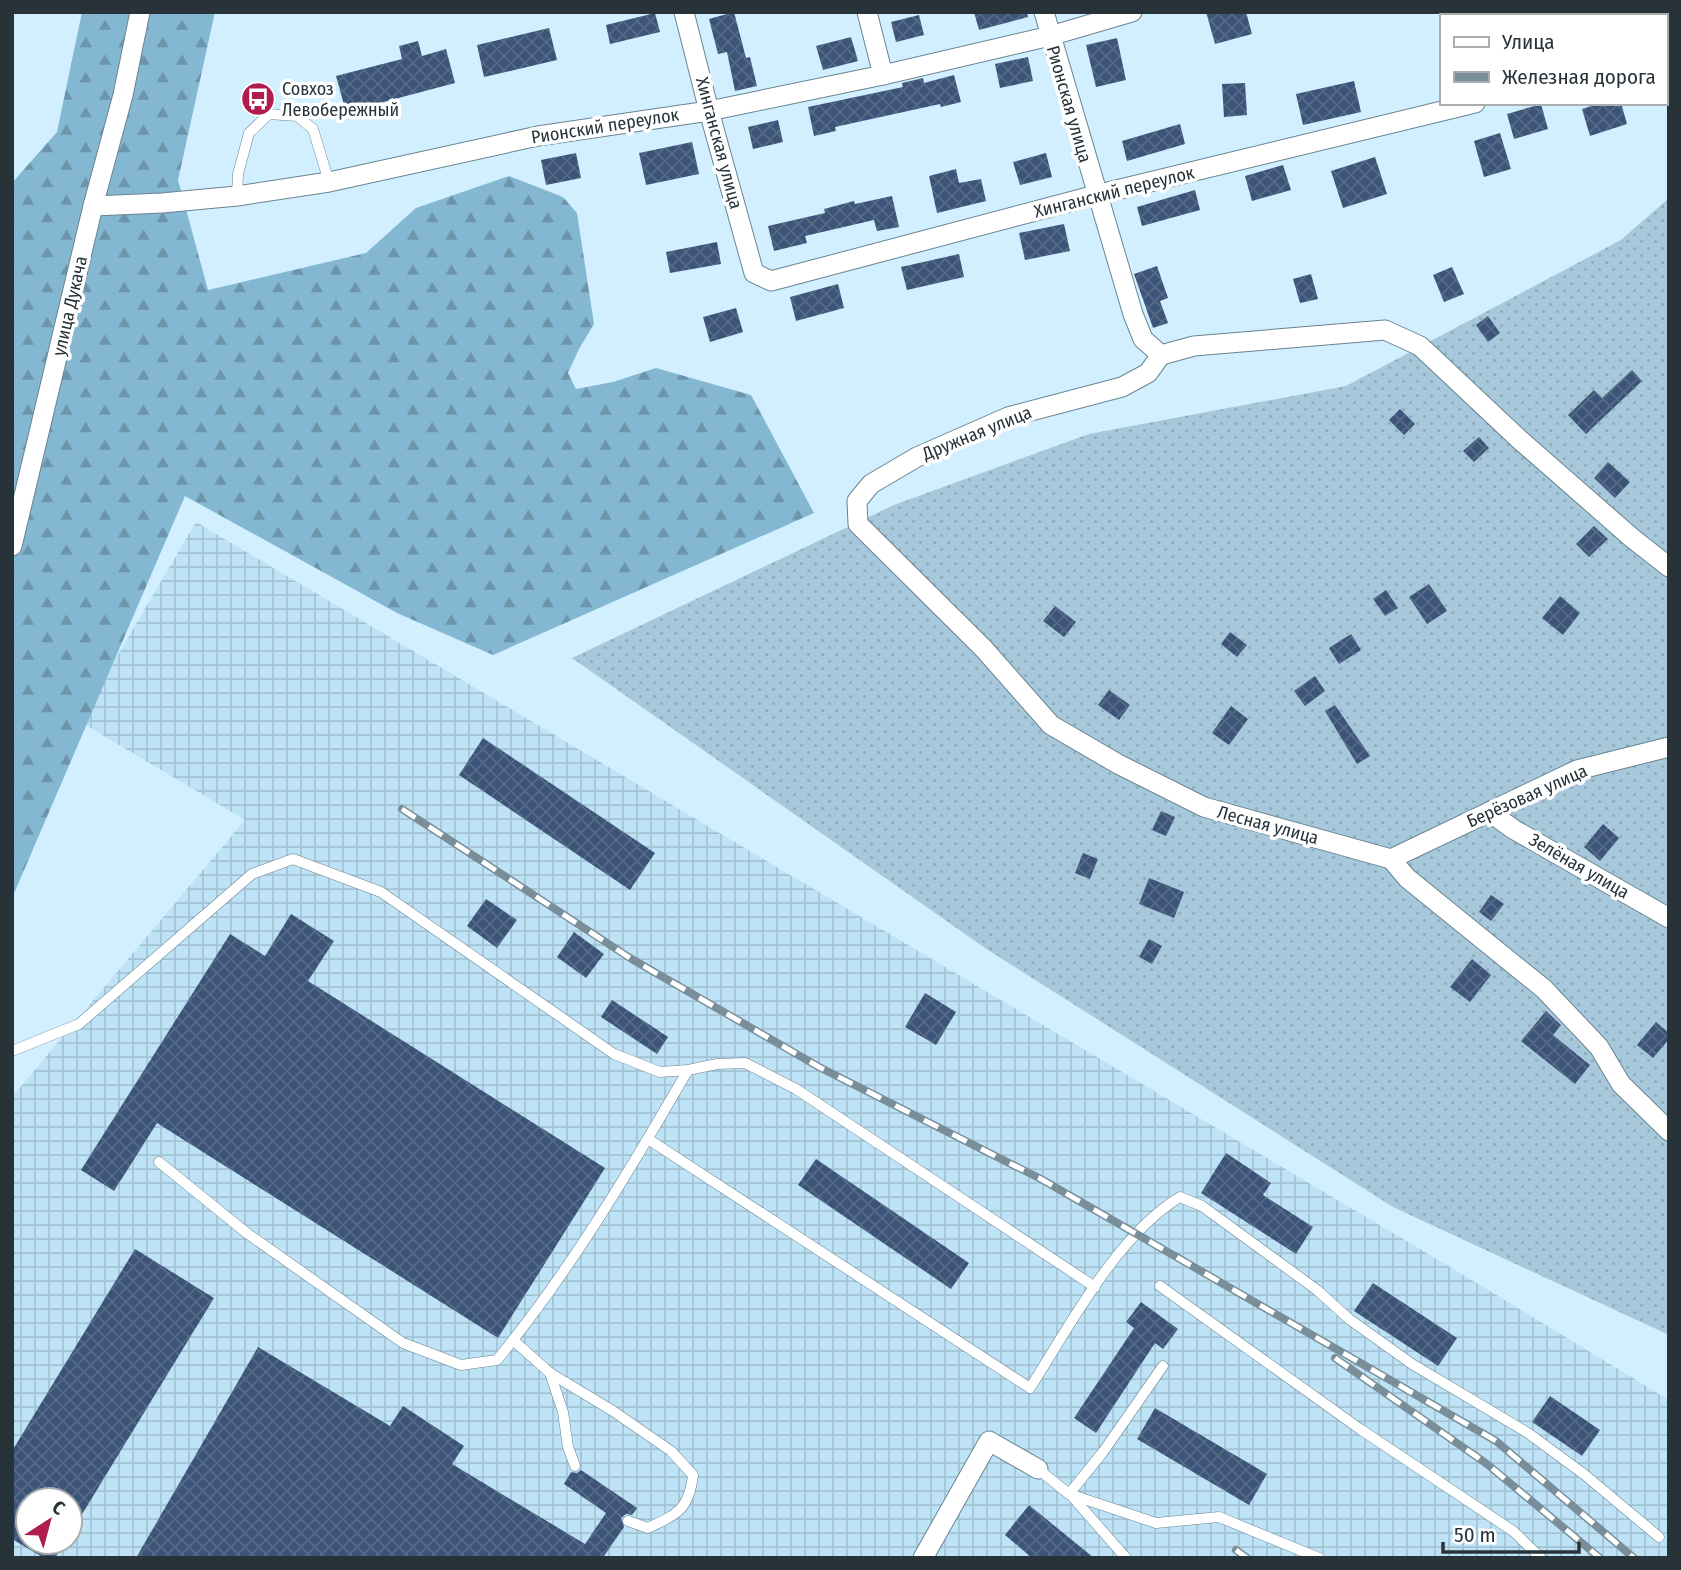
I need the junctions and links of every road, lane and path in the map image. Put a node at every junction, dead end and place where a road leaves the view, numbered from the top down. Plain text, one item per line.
1 (140, 12) edge
2 (684, 12) edge
3 (867, 12) edge
4 (1044, 12) edge
5 (1132, 12) edge
6 (1050, 36) junction
7 (883, 75) junction
8 (1467, 105) edge
9 (709, 111) junction
10 (329, 182) junction
11 (237, 195) junction
12 (1096, 195) junction
13 (93, 206) junction
14 (754, 273) joint
15 (1161, 355) junction
16 (858, 524) joint
17 (12, 546) edge
18 (1669, 567) edge
19 (1669, 747) edge
20 (1491, 813) junction
21 (1391, 859) junction
22 (1669, 918) edge
23 (12, 1051) edge
24 (688, 1070) junction
25 (1669, 1132) edge
26 (649, 1139) junction
27 (159, 1162) dead end
28 (1160, 1286) dead end
29 (1095, 1287) junction
30 (513, 1340) junction
31 (1163, 1366) dead end
32 (550, 1373) junction
33 (575, 1466) dead end
34 (1038, 1469) joint
35 (1069, 1494) junction
36 (628, 1521) dead end
37 (1659, 1537) dead end
38 (923, 1558) edge
39 (1126, 1558) edge
40 (1319, 1558) edge
41 (1541, 1558) edge

1 - 13 street, улица Дукача
2 - 9 street, Хинганская улица
3 - 7 street
4 - 6 street, Рионская улица
5 - 6 street, Рионский переулок
6 - 7 street, Рионский переулок
6 - 12 street, Рионская улица
7 - 9 street, Рионский переулок
8 - 12 street, Хинганский переулок
9 - 10 street, Рионский переулок
9 - 14 street, Хинганская улица
10 - 11 street, Рионский переулок
10 - 11 lane
11 - 13 street
12 - 14 street, Хинганский переулок
12 - 15 street
13 - 17 street, улица Дукача
15 - 16 street, Дружная улица
15 - 18 street, Дружная улица
16 - 21 street, Лесная улица
19 - 20 street, Берёзовая улица
20 - 21 street, Берёзовая улица
20 - 22 street, Зелёная улица
21 - 25 street
23 - 24 lane
24 - 26 lane
24 - 29 lane
26 - 29 lane
26 - 30 lane
27 - 30 lane
28 - 41 lane
29 - 37 lane
30 - 32 lane
31 - 35 lane
32 - 33 lane
32 - 36 lane
34 - 35 lane
34 - 38 street
35 - 39 lane
35 - 40 lane

